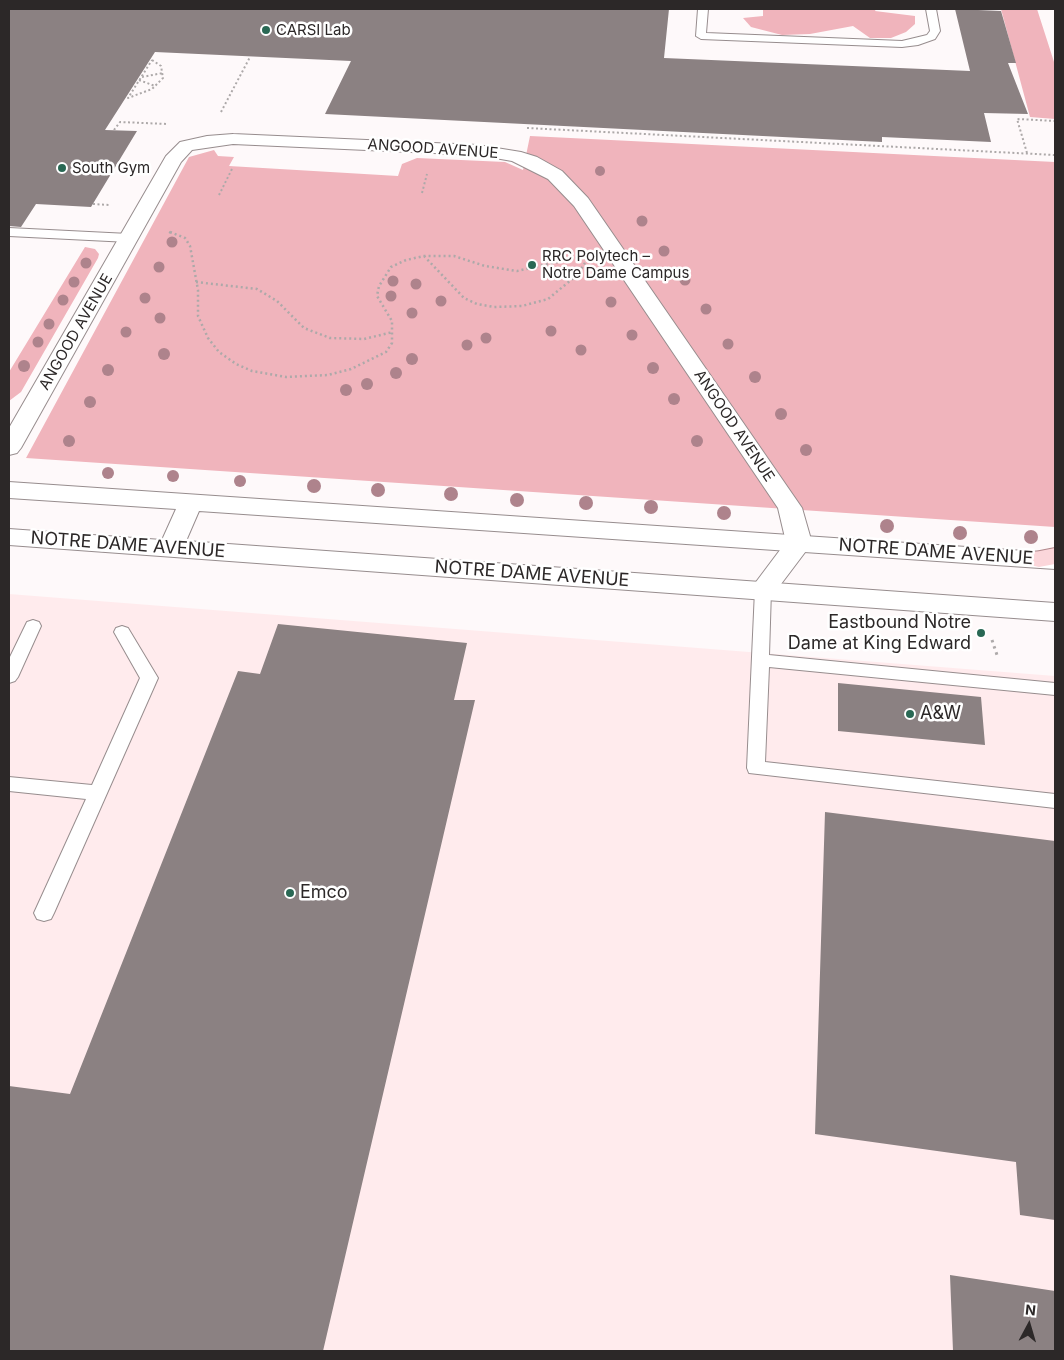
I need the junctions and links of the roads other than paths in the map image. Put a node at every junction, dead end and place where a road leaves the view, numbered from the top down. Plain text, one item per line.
1 (703, 9) edge
2 (931, 9) edge
3 (9, 232) edge
4 (133, 232) junction
5 (9, 448) edge
6 (9, 490) edge
7 (191, 502) junction
8 (9, 537) edge
9 (799, 543) junction
10 (171, 548) junction
11 (1050, 559) edge
12 (763, 590) junction
13 (1055, 612) edge
14 (33, 626) dead end
15 (122, 632) dead end
16 (760, 660) junction
17 (9, 677) edge
18 (1055, 689) edge
19 (9, 784) edge
20 (97, 793) junction
21 (1055, 801) edge
22 (44, 914) dead end

1 - 2 lane
3 - 4 lane
4 - 5 street, ANGOOD AVENUE
4 - 9 street, ANGOOD AVENUE
6 - 7 street, NOTRE DAME AVENUE
7 - 9 street, NOTRE DAME AVENUE
7 - 10 street
8 - 10 street, NOTRE DAME AVENUE
9 - 11 street, NOTRE DAME AVENUE
9 - 12 street
10 - 12 street, NOTRE DAME AVENUE
12 - 13 street, NOTRE DAME AVENUE
12 - 16 lane
14 - 17 lane
15 - 20 lane
16 - 18 lane
16 - 21 lane
19 - 20 lane
20 - 22 lane

